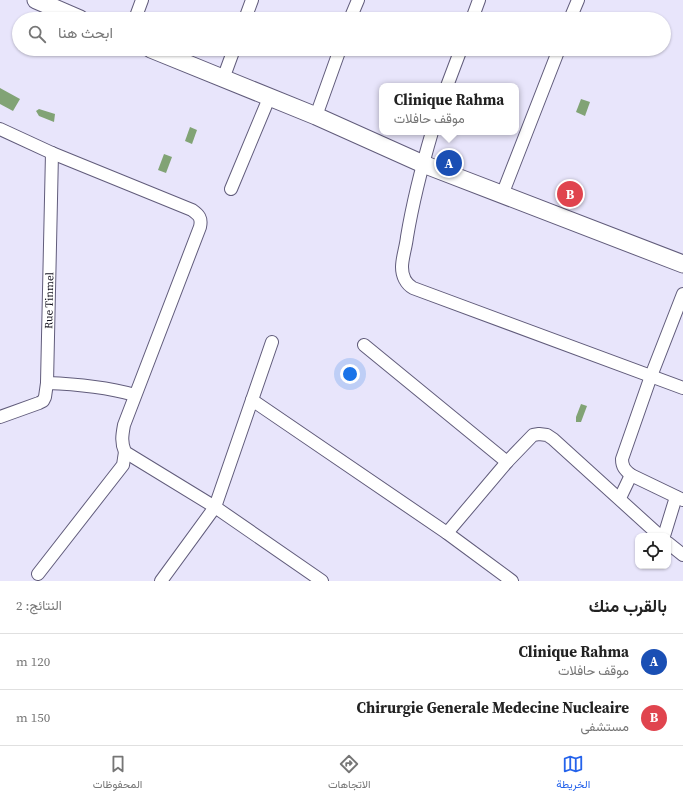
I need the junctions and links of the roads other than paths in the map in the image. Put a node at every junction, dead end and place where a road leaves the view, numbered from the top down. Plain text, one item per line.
1 (36, 0) edge
2 (142, 0) edge
3 (252, 0) edge
4 (358, 0) edge
5 (479, 0) edge
6 (578, 0) edge
7 (64, 12) edge
8 (138, 12) edge
9 (248, 12) edge
10 (353, 12) edge
11 (475, 12) edge
12 (573, 12) edge
13 (168, 56) edge
14 (231, 56) edge
15 (337, 56) edge
16 (458, 56) edge
17 (556, 56) edge
18 (223, 79) junction
19 (448, 83) edge
20 (269, 98) junction
21 (316, 116) junction
22 (0, 129) edge
23 (431, 135) edge
24 (52, 153) junction
25 (423, 164) junction
26 (231, 189) dead end
27 (502, 195) junction
28 (683, 264) edge
29 (683, 294) edge
30 (272, 342) dead end
31 (364, 345) dead end
32 (651, 376) junction
33 (47, 384) junction
34 (683, 388) edge
35 (135, 395) junction
36 (252, 400) junction
37 (0, 417) edge
38 (125, 452) junction
39 (507, 462) junction
40 (631, 475) junction
41 (620, 498) junction
42 (679, 499) edge
43 (215, 507) junction
44 (447, 533) junction
45 (657, 533) edge
46 (665, 533) edge
47 (671, 545) edge
48 (683, 555) edge
49 (38, 574) dead end
50 (161, 581) edge
51 (322, 581) edge
52 (512, 581) edge

1 - 7 street
2 - 8 street
3 - 9 street
4 - 10 street
5 - 11 street
6 - 12 street
13 - 18 street
14 - 18 street
15 - 21 street
16 - 19 street
17 - 27 street
18 - 20 street
20 - 21 street
20 - 26 street
21 - 25 street
22 - 24 street
23 - 25 street
24 - 33 street, Rue Tinmel
24 - 35 street
25 - 27 street
25 - 32 street
27 - 28 street
29 - 32 street
30 - 36 street
31 - 39 street
32 - 34 street
32 - 40 street
33 - 35 street
33 - 37 street, Rue Tinmel
35 - 38 street
36 - 43 street
36 - 44 street
38 - 43 street
38 - 49 street
39 - 41 street
39 - 44 street
40 - 41 street
40 - 42 street
41 - 45 street
42 - 46 street
43 - 50 street
43 - 51 street
44 - 52 street
47 - 48 street

